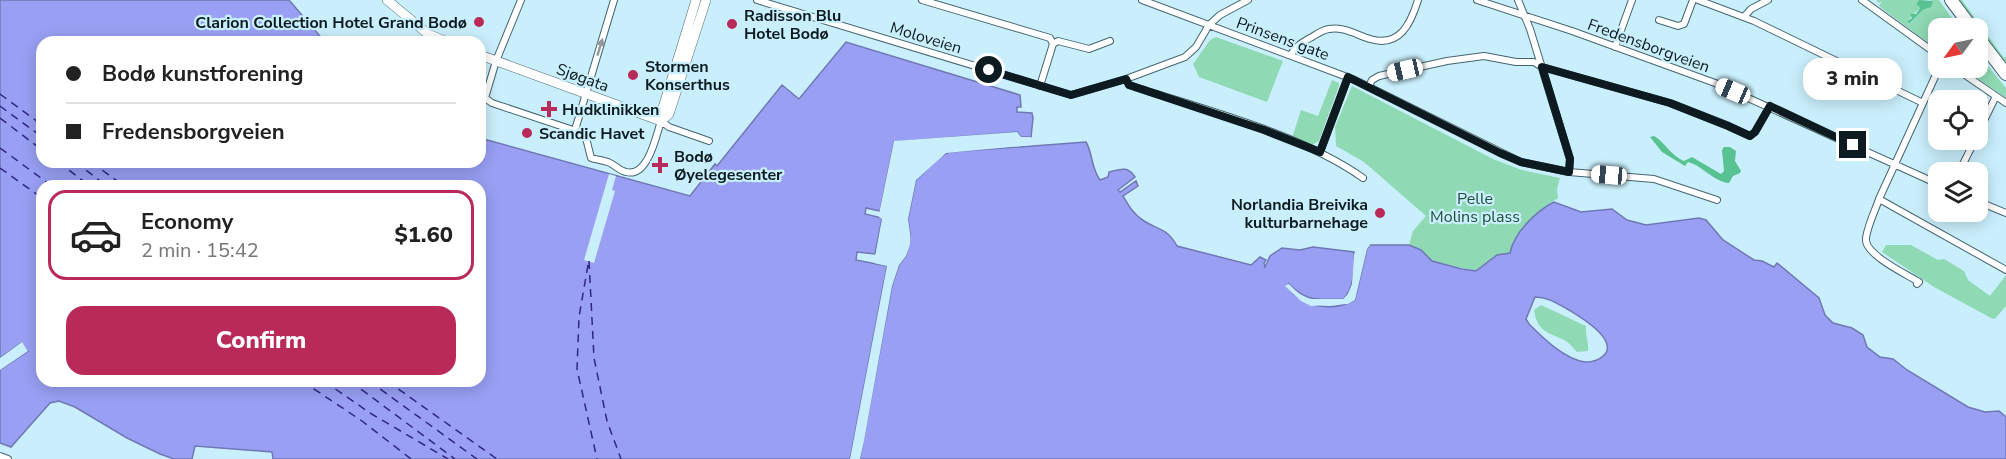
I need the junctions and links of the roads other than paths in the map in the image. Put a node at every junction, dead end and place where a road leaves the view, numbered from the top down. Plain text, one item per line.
1 (387, 0) edge
2 (521, 0) edge
3 (614, 0) edge
4 (696, 0) edge
5 (706, 0) edge
6 (757, 0) edge
7 (922, 0) edge
8 (1142, 0) edge
9 (1248, 0) edge
10 (1418, 0) edge
11 (1477, 0) edge
12 (1518, 0) edge
13 (1632, 0) edge
14 (1693, 0) edge
15 (1698, 0) edge
16 (1768, 0) edge
17 (1862, 0) edge
18 (1951, 0) edge
19 (1524, 16) junction
20 (1744, 17) junction
21 (1964, 18) edge
22 (1659, 20) dead end
23 (1209, 25) junction
24 (433, 36) edge
25 (1110, 41) dead end
26 (1053, 44) junction
27 (1615, 47) junction
28 (1928, 49) edge
29 (1988, 51) edge
30 (1291, 55) junction
31 (486, 57) edge
32 (496, 61) junction
33 (1542, 67) junction
34 (2006, 75) edge
35 (1348, 77) junction
36 (1934, 78) edge
37 (1970, 78) edge
38 (1126, 79) junction
39 (1040, 86) junction
40 (1369, 86) junction
41 (486, 95) edge
42 (585, 95) junction
43 (1996, 96) junction
44 (486, 99) edge
45 (1923, 102) junction
46 (2006, 103) edge
47 (1770, 106) junction
48 (1988, 112) edge
49 (661, 121) junction
50 (575, 130) junction
51 (709, 141) dead end
52 (1320, 152) junction
53 (1895, 164) junction
54 (1569, 172) junction
55 (1363, 178) dead end
56 (1928, 179) edge
57 (1879, 199) junction
58 (1717, 200) dead end
59 (1988, 206) edge
60 (2006, 213) edge
61 (2006, 270) edge
62 (1917, 284) dead end
63 (0, 456) edge
64 (8, 459) edge

1 - 24 street
2 - 32 street
42 -> 3 street
4 - 49 street
5 - 49 street
6 - 39 street, Moloveien
7 - 26 street
8 - 23 street, Prinsens gate
9 - 23 street
10 - 30 street
11 - 19 street, Fredensborgveien
12 - 19 street
13 - 27 street
14 - 22 street
15 - 20 street
16 - 20 street
17 - 28 street
18 - 21 highway
19 - 27 street, Fredensborgveien
19 - 33 street
20 - 45 street
23 - 30 street, Prinsens gate
23 - 38 street, Moloveien
25 - 26 street
26 - 39 street
27 - 47 street, Fredensborgveien
29 - 34 highway
30 - 35 street, Prinsens gate
31 - 32 street, Sjøgata
32 - 41 street
32 - 42 street, Sjøgata
33 - 40 street
33 - 47 street
33 - 54 street
35 - 40 street, Prinsens gate
35 - 52 street
36 - 45 street
37 - 43 street
38 - 39 street, Moloveien
38 - 52 street
40 - 54 street, Prinsens gate
42 - 49 street, Sjøgata
42 - 50 street
43 - 46 street
43 - 48 street
44 - 50 street
45 - 53 street
47 - 53 street, Fredensborgveien
49 - 50 street
49 - 51 street, Sjøgata
52 - 55 street
53 - 56 street, Fredensborgveien
53 - 57 street
54 - 58 street, Prinsens gate
57 - 61 street
57 - 62 street
59 - 60 street
63 - 64 street

